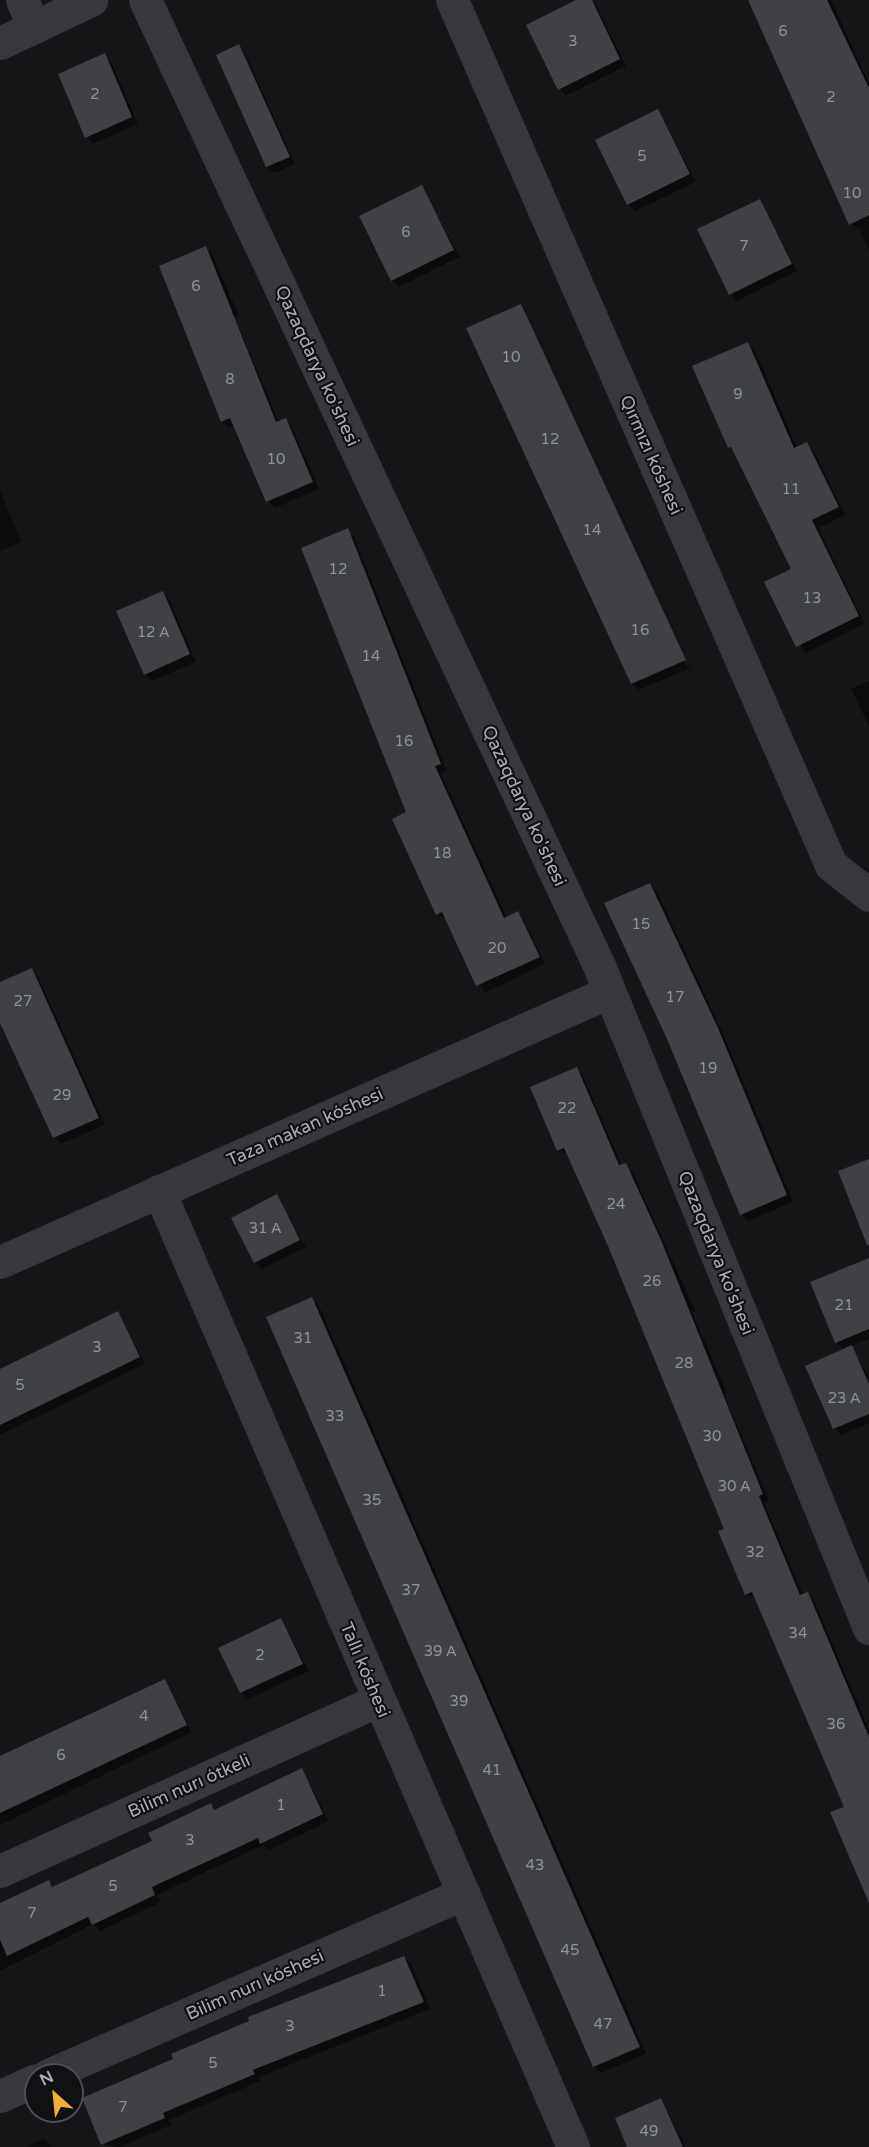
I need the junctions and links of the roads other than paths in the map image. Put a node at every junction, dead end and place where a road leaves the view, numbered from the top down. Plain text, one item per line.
1 (91, 0) edge
2 (145, 0) edge
3 (452, 0) edge
4 (28, 14) edge
5 (0, 43) edge
6 (869, 895) edge
7 (609, 992) junction
8 (159, 1191) junction
9 (2, 1254) edge
10 (869, 1628) edge
11 (377, 1701) junction
12 (0, 1871) edge
13 (463, 1894) junction
14 (76, 2063) edge
15 (24, 2085) edge
16 (0, 2096) edge
17 (573, 2147) edge

1 - 4 street
2 - 7 street, Qazaqdarya ko'shesi
3 - 6 street, Qırmızı kóshesi
4 - 5 street
7 - 8 street, Taza makan kóshesi
7 - 10 street, Qazaqdarya ko'shesi
8 - 9 street, Taza makan kóshesi
8 - 11 street, Tallı kóshesi
11 - 12 street, Bilim nurı ótkeli
11 - 13 street, Tallı kóshesi
13 - 14 street, Bilim nurı kóshesi
13 - 17 street, Tallı kóshesi
15 - 16 street

